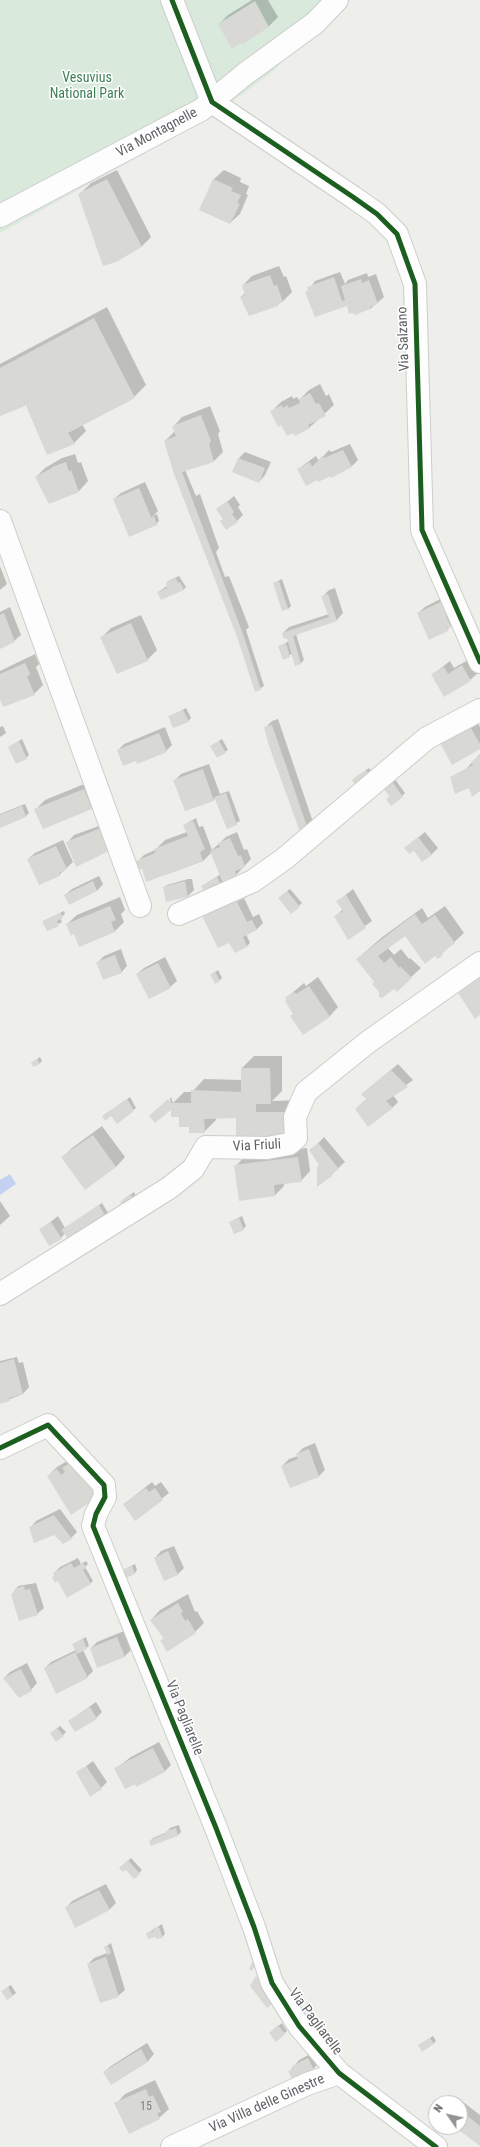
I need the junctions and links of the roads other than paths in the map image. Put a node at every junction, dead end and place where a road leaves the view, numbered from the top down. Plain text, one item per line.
1 (172, 0) edge
2 (337, 0) edge
3 (212, 102) junction
4 (0, 216) edge
5 (0, 521) edge
6 (480, 662) edge
7 (480, 710) edge
8 (140, 906) dead end
9 (179, 914) dead end
10 (480, 963) edge
11 (0, 1294) edge
12 (0, 1448) edge
13 (339, 2073) junction
14 (172, 2147) edge
15 (436, 2147) edge

1 - 3 street
2 - 3 street, Via Montagnelle
3 - 4 street, Via Montagnelle
3 - 6 street, Via Salzano
5 - 8 street
7 - 9 street
10 - 11 street, Via Friuli
12 - 13 street, Via Pagliarelle
13 - 14 street, Via Villa delle Ginestre
13 - 15 street, Via Villa delle Ginestre

